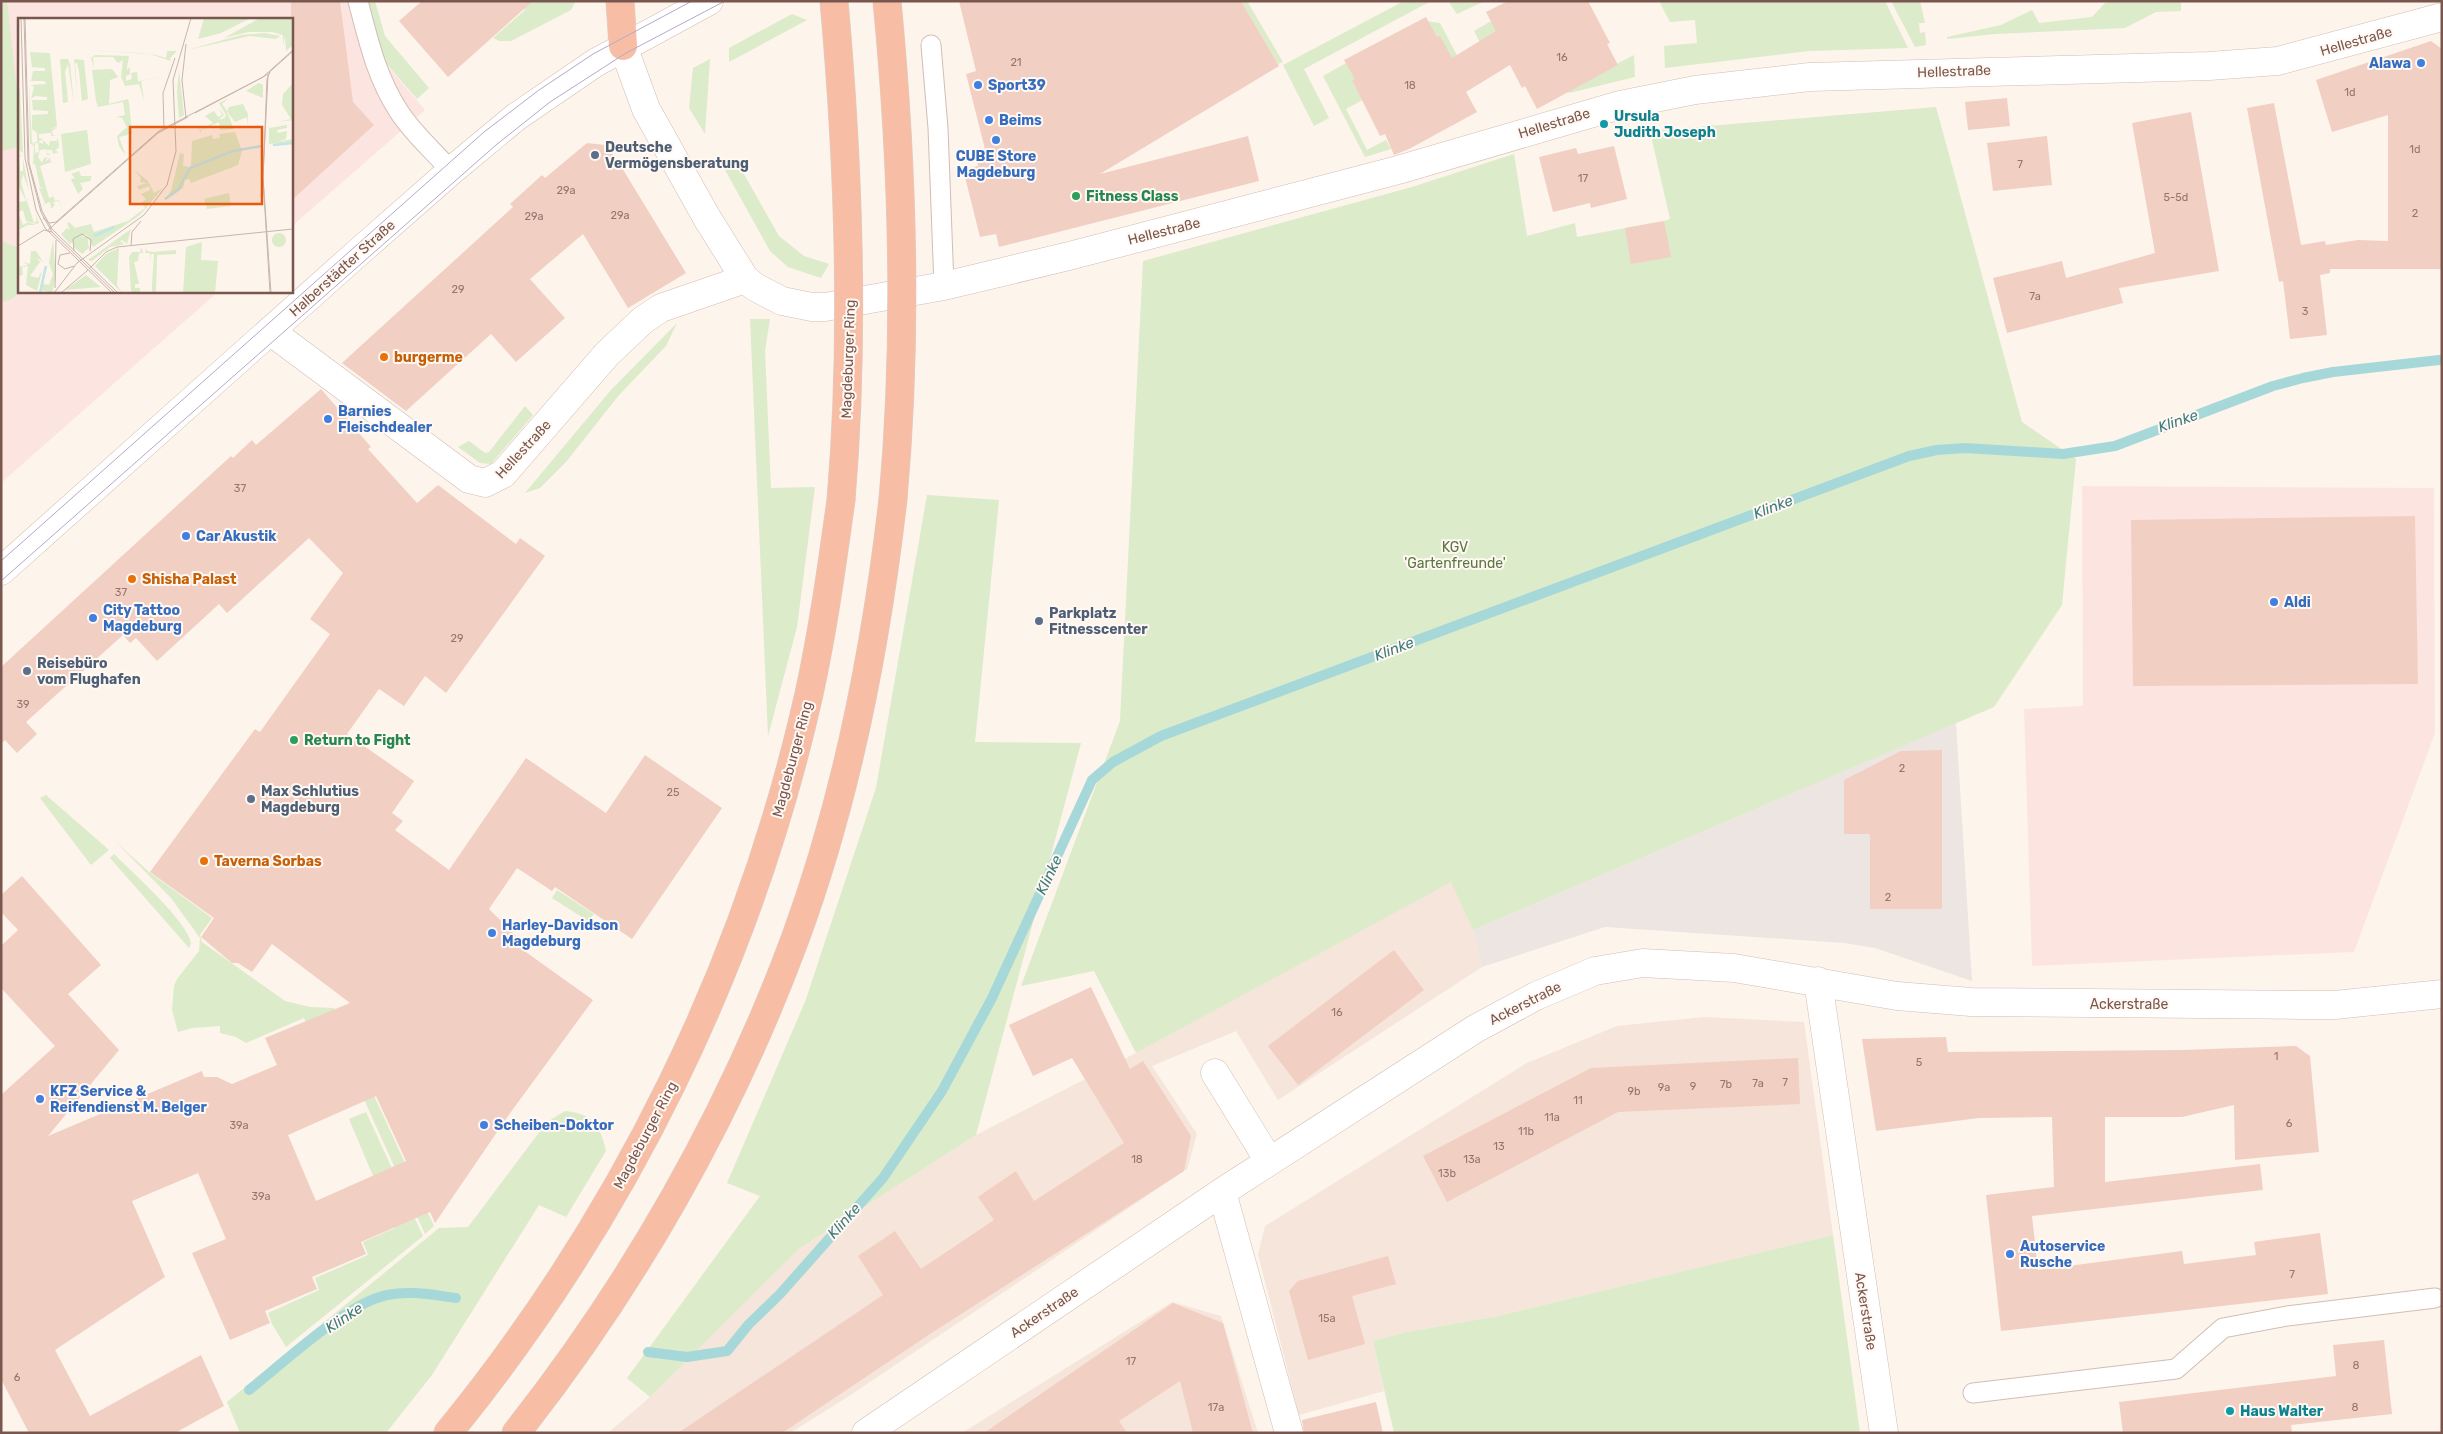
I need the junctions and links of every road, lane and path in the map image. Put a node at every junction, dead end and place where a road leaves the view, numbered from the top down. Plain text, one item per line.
1 (358, 1) edge
2 (620, 1) edge
3 (709, 1) edge
4 (834, 1) edge
5 (887, 1) edge
6 (2442, 17) edge
7 (624, 46) junction
8 (931, 46) dead end
9 (451, 171) junction
10 (745, 279) junction
11 (944, 286) junction
12 (270, 331) junction
13 (1, 571) edge
14 (1818, 981) junction
15 (2442, 994) edge
16 (1215, 1073) dead end
17 (1269, 1162) junction
18 (1222, 1192) junction
19 (2435, 1298) dead end
20 (1973, 1393) dead end
21 (448, 1433) edge
22 (516, 1433) edge
23 (866, 1433) edge
24 (1289, 1433) edge
25 (1884, 1433) edge

1 - 9 lane
2 - 7 highway
3 - 7 street, Halberstädter Straße
4 - 21 highway, Magdeburger Ring, bridge
5 - 22 highway, bridge
6 - 11 street, Hellestraße
7 - 9 street, Halberstädter Straße
7 - 10 street, Hellestraße
8 - 11 lane
9 - 12 street, Halberstädter Straße
10 - 11 street, Hellestraße
10 - 12 street, Hellestraße
12 - 13 street, Halberstädter Straße
14 - 15 street, Ackerstraße
14 - 17 street, Ackerstraße
14 - 25 street, Ackerstraße
16 - 17 street
17 - 18 street, Ackerstraße
18 - 23 street, Ackerstraße
18 - 24 street
19 - 20 lane

